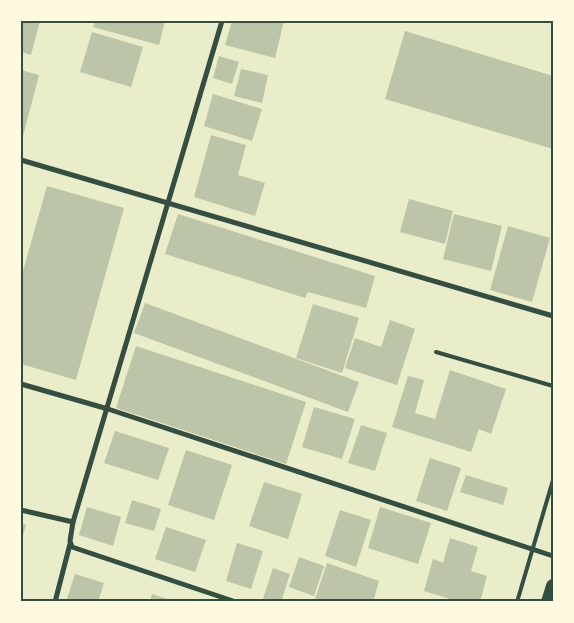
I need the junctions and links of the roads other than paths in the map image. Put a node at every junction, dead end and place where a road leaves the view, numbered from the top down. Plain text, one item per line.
1 (222, 21) edge
2 (21, 160) edge
3 (168, 202) junction
4 (553, 316) edge
5 (436, 352) dead end
6 (21, 384) edge
7 (553, 386) edge
8 (108, 409) junction
9 (553, 480) edge
10 (21, 510) edge
11 (73, 522) junction
12 (70, 544) junction
13 (532, 548) junction
14 (553, 556) edge
15 (553, 586) edge
16 (55, 602) edge
17 (236, 602) edge
18 (517, 602) edge
19 (548, 602) edge

1 - 3 street
2 - 3 street
3 - 4 street
3 - 8 street
5 - 7 lane
6 - 8 street
8 - 11 street
8 - 13 street
9 - 13 lane
10 - 11 street
11 - 12 street
12 - 16 street
12 - 17 street
13 - 14 street
13 - 18 lane
15 - 19 highway

